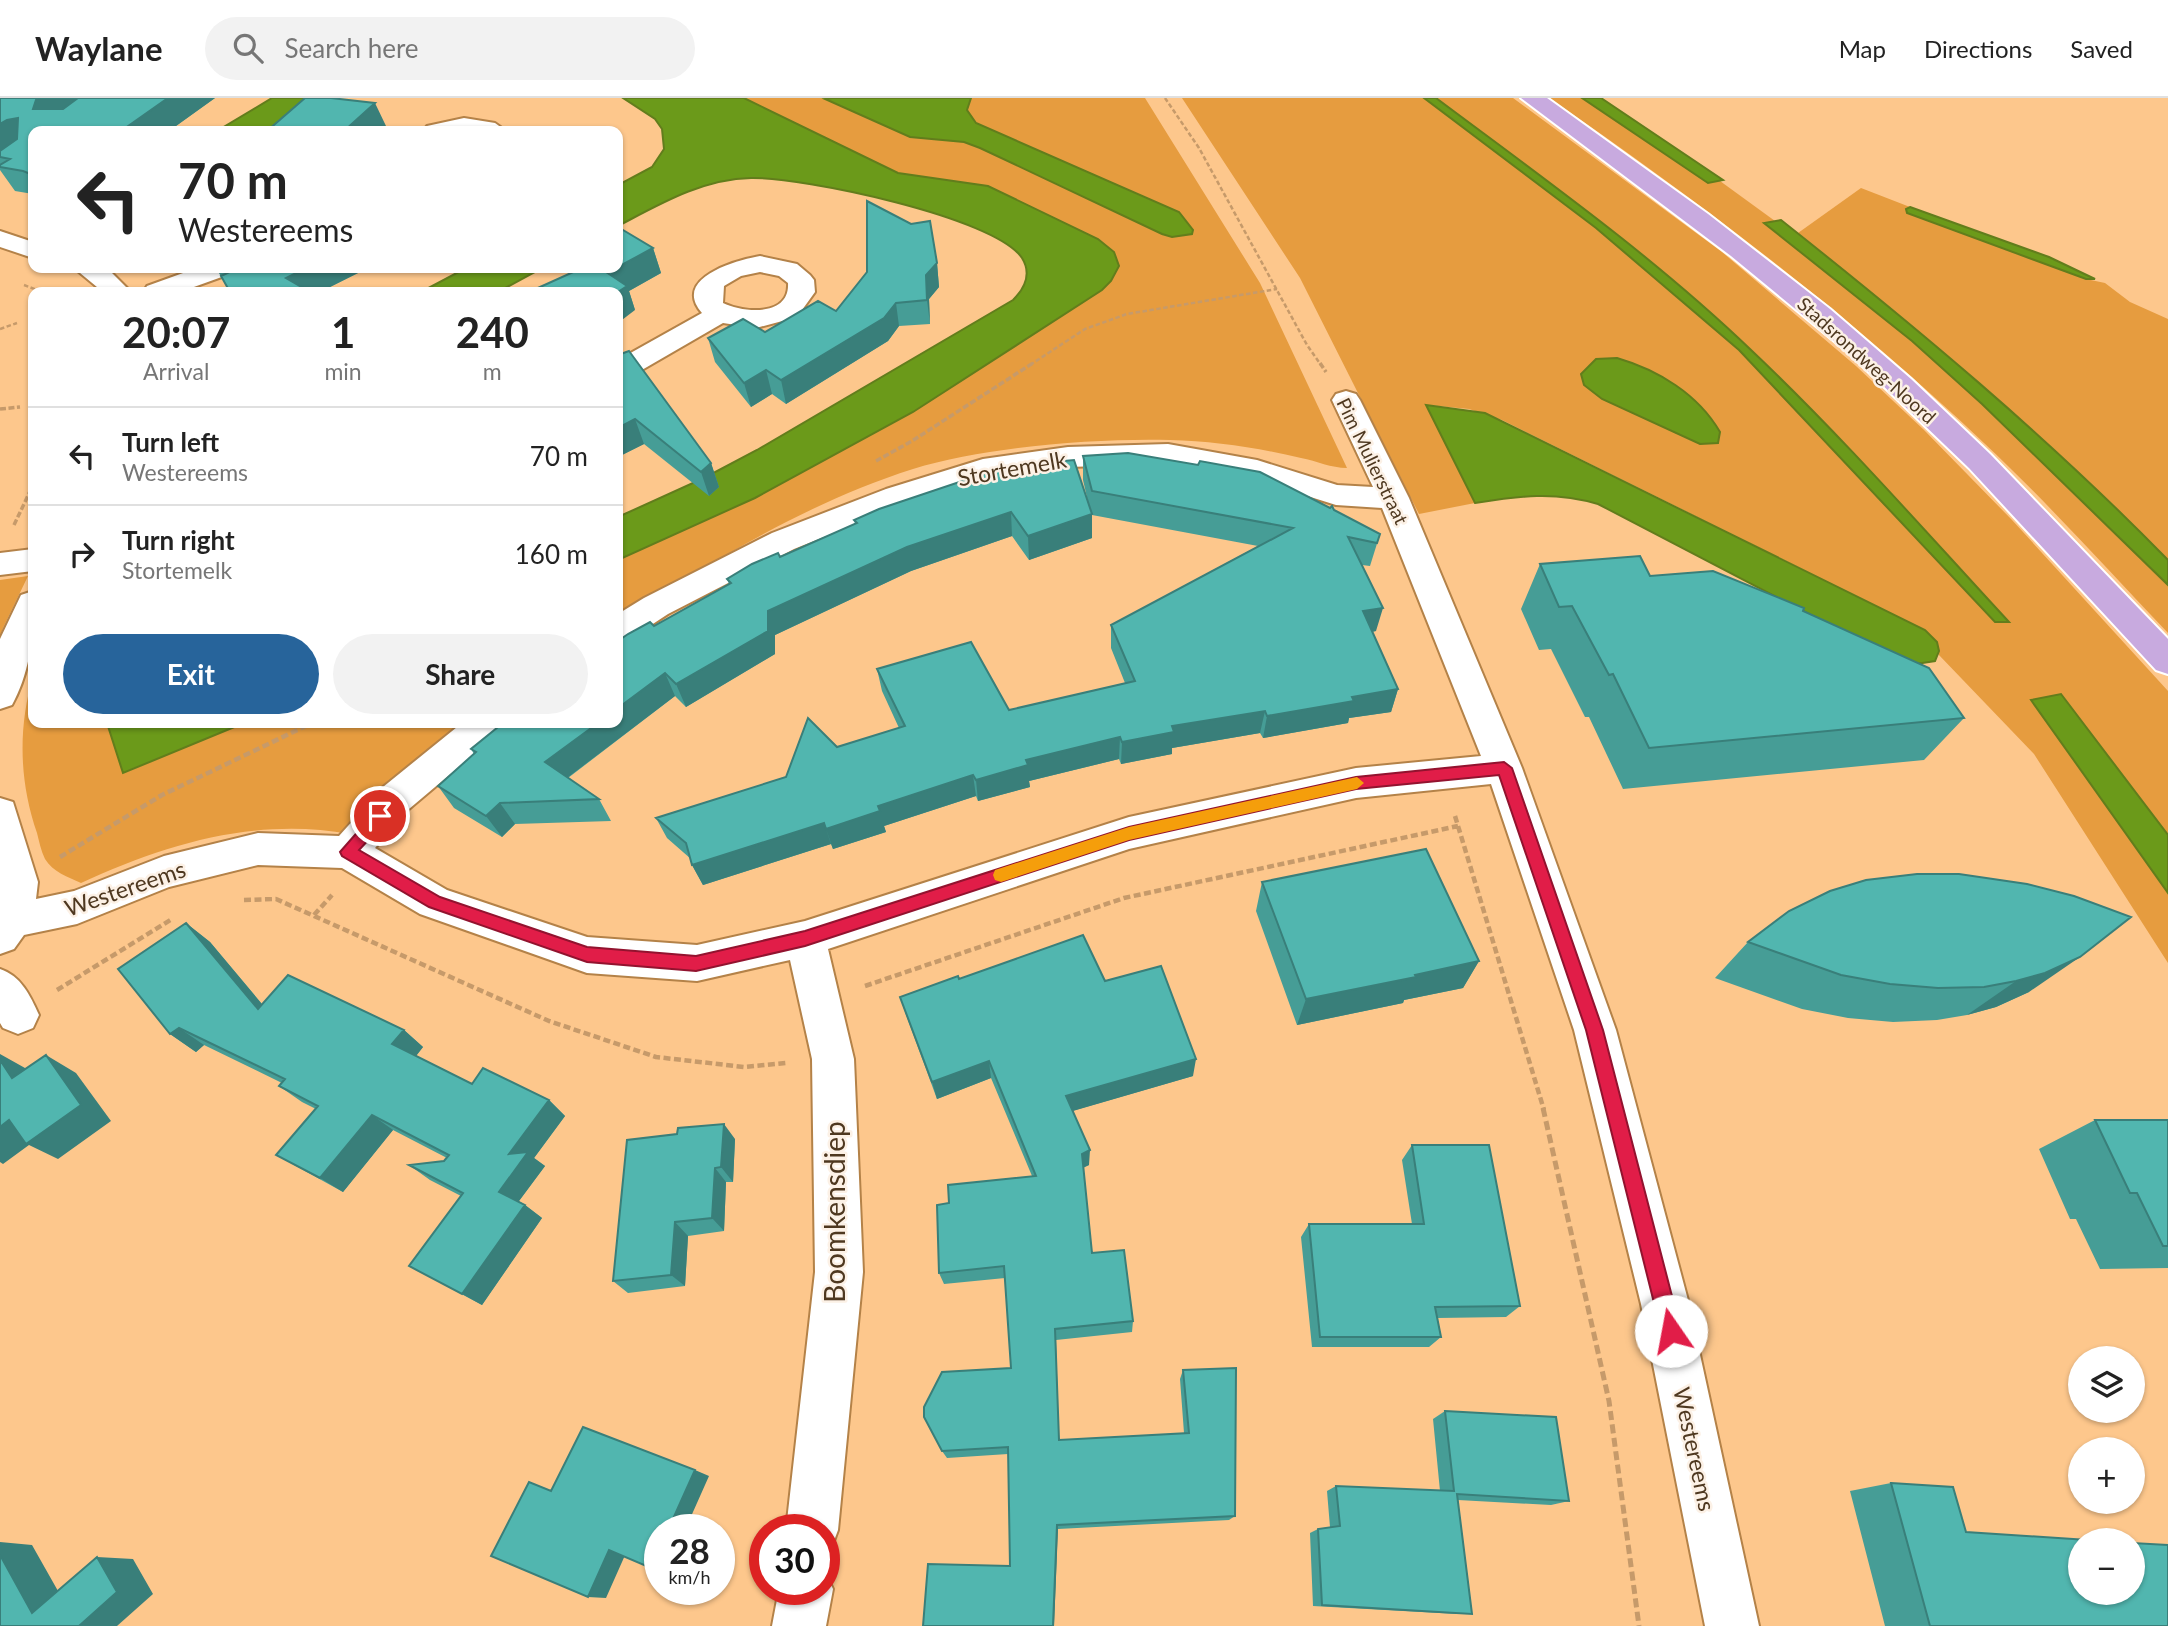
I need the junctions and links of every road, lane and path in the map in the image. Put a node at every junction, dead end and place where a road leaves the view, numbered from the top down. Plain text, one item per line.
1 (1165, 98) edge
2 (1532, 98) edge
3 (461, 126) edge
4 (480, 126) edge
5 (0, 239) edge
6 (28, 248) edge
7 (97, 273) edge
8 (207, 273) edge
9 (113, 287) edge
10 (170, 287) edge
11 (1277, 289) junction
12 (720, 314) dead end
13 (17, 323) dead end
14 (0, 329) edge
15 (623, 369) edge
16 (1346, 400) joint
17 (19, 407) dead end
18 (0, 409) edge
19 (876, 461) dead end
20 (28, 495) edge
21 (1394, 498) junction
22 (12, 529) dead end
23 (28, 561) edge
24 (0, 564) edge
25 (28, 614) edge
26 (623, 627) edge
27 (2168, 661) edge
28 (0, 696) edge
29 (302, 728) edge
30 (480, 728) edge
31 (1504, 768) junction
32 (1443, 775) junction
33 (0, 813) edge
34 (1458, 826) junction
35 (348, 852) junction
36 (19, 882) junction
37 (239, 900) dead end
38 (178, 915) dead end
39 (6, 929) edge
40 (805, 939) junction
41 (9, 1001) edge
42 (820, 1001) junction
43 (833, 1059) junction
44 (814, 1514) edge
45 (803, 1605) edge
46 (799, 1626) edge
47 (1639, 1626) edge
48 (1732, 1626) edge

1 - 11 path, Pim Mulierstraat
2 - 27 main road, Stadsrondweg-Noord
3 - 4 street
5 - 6 street
7 - 9 street
8 - 10 street
11 - 16 path, Pim Mulierstraat
11 - 19 path
12 - 15 street
13 - 14 path
16 - 21 street, Pim Mulierstraat
17 - 18 path
20 - 22 path
21 - 26 street, Stortemelk
21 - 31 street, Pim Mulierstraat
23 - 24 street
25 - 28 street
29 - 36 path
30 - 35 street
31 - 32 street, Westereems
31 - 48 street, Westereems
32 - 34 path
32 - 40 street, Westereems
33 - 36 street
34 - 42 path
34 - 47 path
35 - 39 street, Westereems
35 - 40 street, Westereems
36 - 39 street
37 - 43 path
38 - 41 path
40 - 42 street, Boomkensdiep
42 - 43 street, Boomkensdiep
43 - 44 street, Boomkensdiep
45 - 46 street

